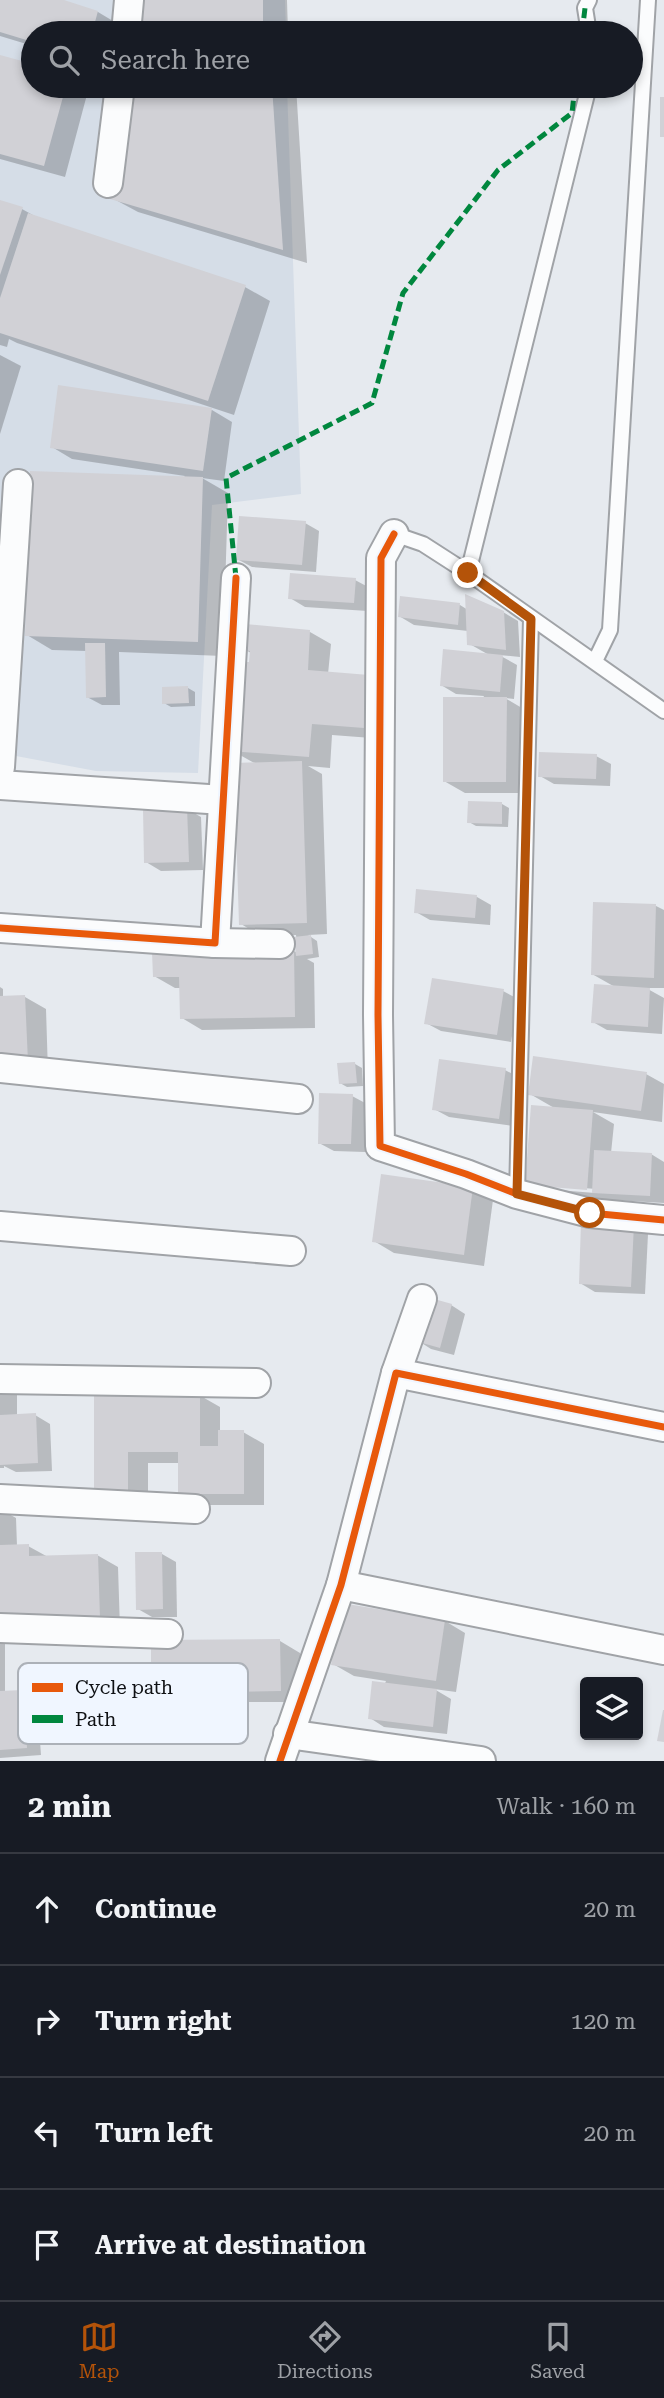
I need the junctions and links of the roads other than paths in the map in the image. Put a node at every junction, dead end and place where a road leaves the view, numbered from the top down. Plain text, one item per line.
1 (129, 0) edge
2 (589, 0) edge
3 (648, 0) edge
4 (127, 21) edge
5 (587, 21) edge
6 (643, 83) edge
7 (119, 98) edge
8 (586, 98) edge
9 (642, 98) edge
10 (108, 183) dead end
11 (18, 484) dead end
12 (394, 534) joint
13 (468, 573) junction
14 (236, 578) dead end
15 (531, 619) junction
16 (595, 661) junction
17 (664, 711) edge
18 (0, 767) edge
19 (0, 785) edge
20 (223, 800) junction
21 (0, 928) edge
22 (215, 943) junction
23 (280, 944) dead end
24 (0, 1068) edge
25 (298, 1099) dead end
26 (517, 1194) junction
27 (664, 1220) edge
28 (0, 1226) edge
29 (291, 1251) dead end
30 (422, 1299) dead end
31 (397, 1373) junction
32 (0, 1379) edge
33 (256, 1383) dead end
34 (664, 1427) edge
35 (0, 1499) edge
36 (195, 1508) dead end
37 (341, 1585) junction
38 (0, 1628) edge
39 (167, 1634) dead end
40 (664, 1650) edge
41 (288, 1734) junction
42 (280, 1761) edge
43 (481, 1761) edge

1 - 4 street
2 - 5 lane
3 - 6 lane
7 - 10 street
8 - 13 lane
9 - 16 lane
11 - 18 street
12 - 13 lane
12 - 26 street
13 - 15 lane
14 - 20 street
15 - 16 lane
15 - 26 lane
16 - 17 lane
19 - 20 street
20 - 22 street
21 - 22 street
22 - 23 street
24 - 25 street
26 - 27 street
28 - 29 street
30 - 31 street
31 - 34 street
31 - 37 street
32 - 33 street
35 - 36 street
37 - 40 street
37 - 41 street
38 - 39 street
41 - 42 street
41 - 43 street

